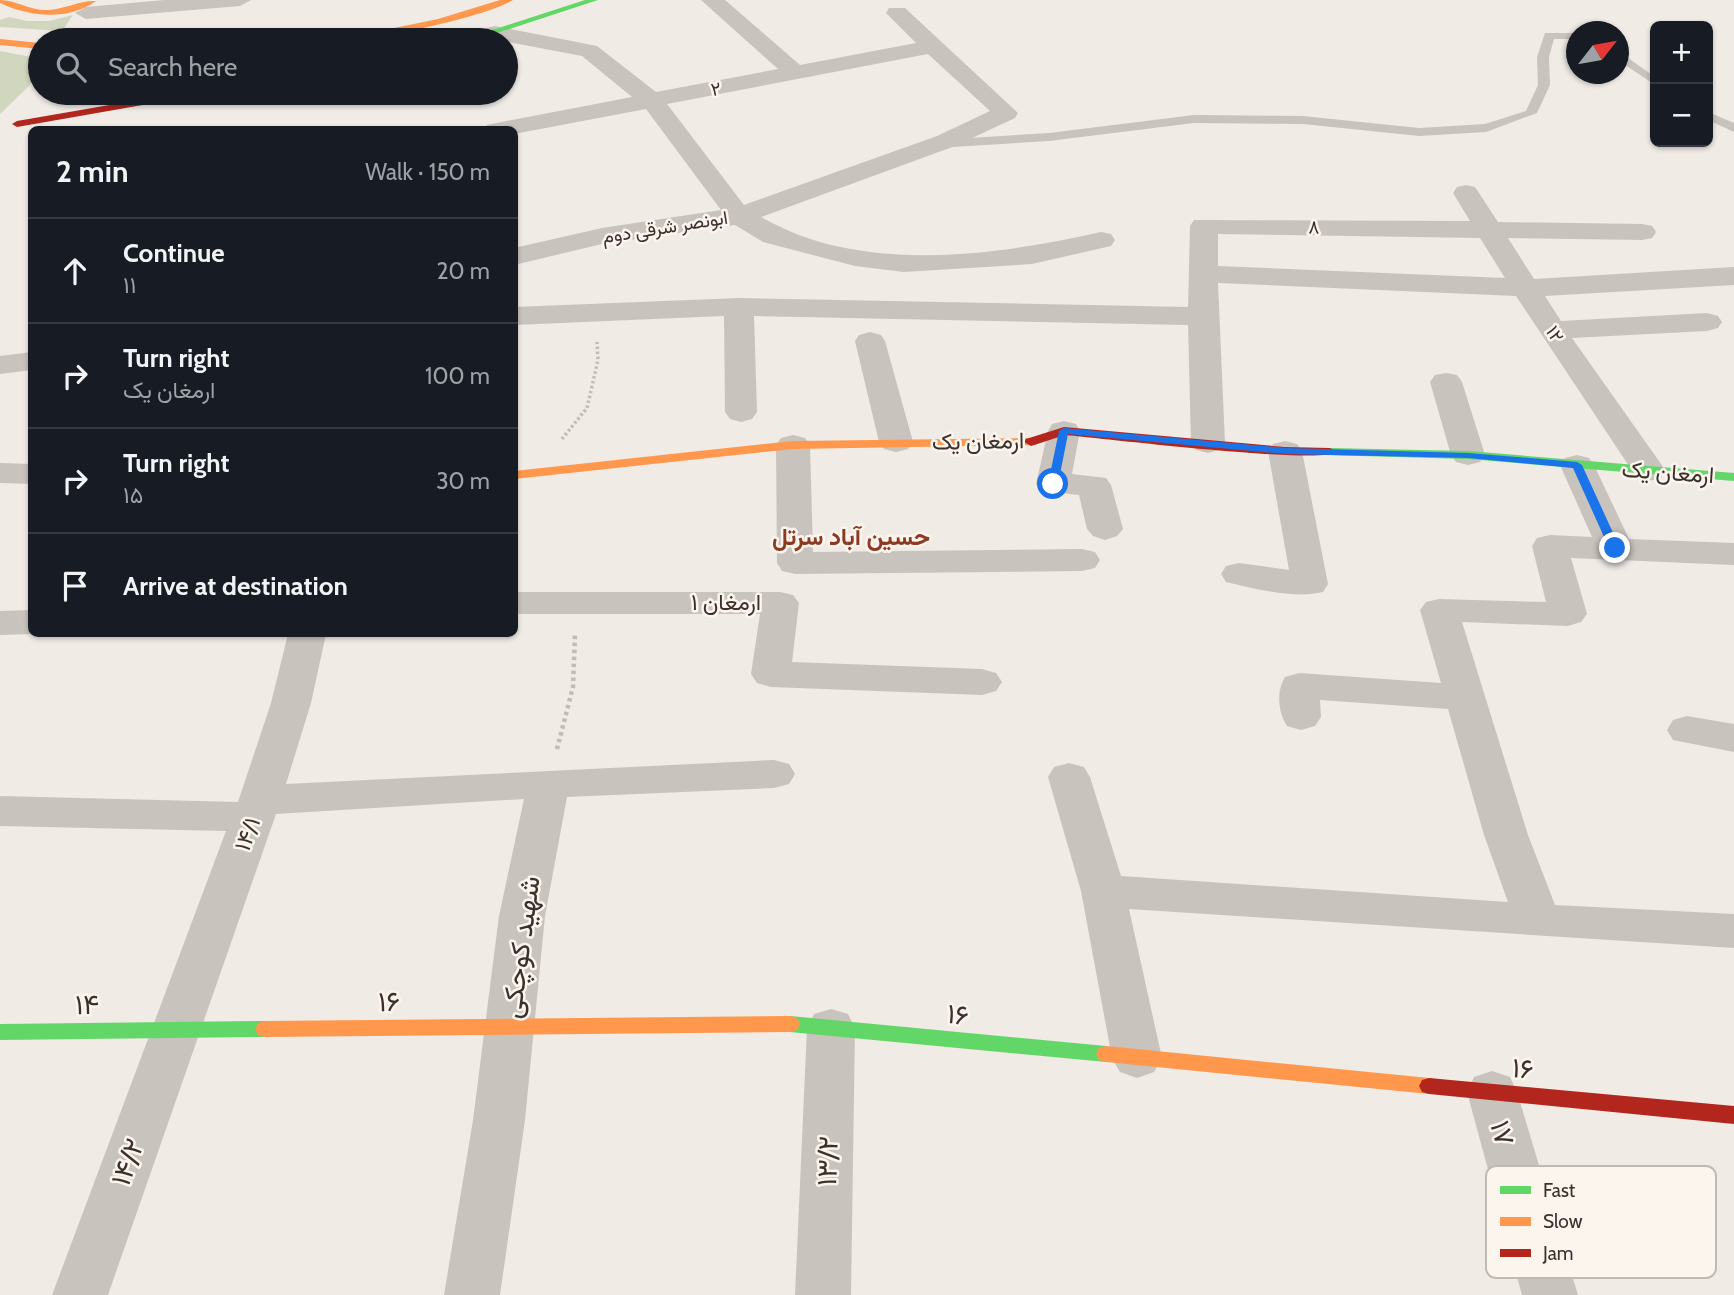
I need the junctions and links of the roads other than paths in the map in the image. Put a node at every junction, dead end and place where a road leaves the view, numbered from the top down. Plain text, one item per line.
1 (1, 0) edge
2 (240, 0) edge
3 (509, 0) edge
4 (594, 0) edge
5 (712, 0) edge
6 (88, 9) edge
7 (897, 13) dead end
8 (404, 28) edge
9 (510, 28) edge
10 (1566, 36) edge
11 (518, 37) edge
12 (0, 42) edge
13 (28, 45) edge
14 (935, 46) junction
15 (1629, 62) edge
16 (796, 72) junction
17 (1650, 78) edge
18 (653, 102) junction
19 (34, 105) edge
20 (126, 105) edge
21 (1713, 118) edge
22 (18, 124) junction
23 (518, 126) edge
24 (1734, 128) edge
25 (0, 133) edge
26 (935, 145) junction
27 (1466, 193) dead end
28 (739, 216) junction
29 (1489, 229) junction
30 (1642, 232) dead end
31 (1101, 240) dead end
32 (518, 256) edge
33 (1203, 274) junction
34 (1734, 276) edge
35 (1526, 288) junction
36 (739, 307) junction
37 (518, 316) edge
38 (1203, 316) junction
39 (1707, 322) dead end
40 (1552, 330) junction
41 (870, 341) dead end
42 (28, 362) edge
43 (0, 365) edge
44 (1446, 382) dead end
45 (741, 412) dead end
46 (1064, 431) junction
47 (896, 442) junction
48 (1208, 443) junction
49 (793, 445) junction
50 (1286, 451) junction
51 (1468, 456) junction
52 (1577, 465) junction
53 (1649, 471) junction
54 (0, 472) edge
55 (28, 474) edge
56 (518, 475) edge
57 (1734, 477) edge
58 (1105, 529) dead end
59 (1615, 548) junction
60 (1734, 554) edge
61 (1082, 559) dead end
62 (1239, 574) dead end
63 (518, 603) edge
64 (306, 637) edge
65 (982, 682) dead end
66 (1464, 696) junction
67 (1301, 717) dead end
68 (1687, 730) dead end
69 (1734, 738) edge
70 (774, 774) dead end
71 (1069, 776) dead end
72 (548, 783) junction
73 (257, 809) junction
74 (0, 811) edge
75 (1103, 891) junction
76 (1538, 921) junction
77 (1734, 931) edge
78 (509, 1025) junction
79 (831, 1028) junction
80 (175, 1030) junction
81 (0, 1031) edge
82 (1137, 1058) junction
83 (1492, 1092) junction
84 (1734, 1115) edge
85 (1513, 1166) edge
86 (1545, 1278) edge
87 (80, 1295) edge
88 (472, 1295) edge
89 (823, 1295) edge
90 (1550, 1295) edge

1 - 6 main road
2 - 6 street
3 - 8 main road
4 - 9 main road
5 - 16 street
7 - 14 street
10 - 26 lane
11 - 18 street
12 - 13 main road
14 - 16 street, ۲
14 - 26 street
15 - 17 lane
16 - 18 street, ۲
18 - 23 street, ۲
18 - 28 street
19 - 22 main road
20 - 22 main road
21 - 24 lane
22 - 25 main road
26 - 28 street
27 - 29 street, ۱۲
28 - 31 street, ابونصر شرقی دوم
28 - 32 street, ابونصر شرقی دوم
29 - 30 street, ۸
29 - 33 street, ۸
29 - 35 street, ۱۲
33 - 35 street
33 - 38 street, ۸
34 - 35 street
35 - 40 street, ۱۲
36 - 37 street
36 - 38 street
36 - 45 street
38 - 48 street, ۸
39 - 40 street
40 - 53 street, ۱۲
41 - 47 street
42 - 43 street
44 - 51 street
46 - 47 main road, ارمغان یک
46 - 48 main road, ارمغان یک
46 - 58 street
47 - 49 main road, ارمغان یک
48 - 50 main road, ارمغان یک
49 - 56 main road, ارمغان یک
49 - 61 street
50 - 51 main road, ارمغان یک
50 - 62 street
51 - 52 main road, ارمغان یک
52 - 53 main road, ارمغان یک
52 - 59 street
53 - 57 main road, ارمغان یک
54 - 55 street
59 - 60 street
59 - 66 street
63 - 65 street, ارمغان ۱
64 - 73 street, ۱۴/۱
66 - 67 street
66 - 76 street
68 - 69 street
70 - 72 street
71 - 75 street
72 - 73 street
72 - 78 street, شهید کوچکی
73 - 74 street
73 - 80 street, ۱۴/۱
75 - 76 street
75 - 82 street
76 - 77 street
78 - 79 main road, ۱۶
78 - 80 main road, ۱۶
78 - 88 street, شهید کوچکی
79 - 82 main road, ۱۶
79 - 89 street, ۱۳/۲
80 - 81 main road, ۱۴
80 - 87 street, ۱۴/۲
82 - 83 main road, ۱۶
83 - 84 main road, ۱۶
83 - 85 street, ۱۷
86 - 90 street, ۱۷

